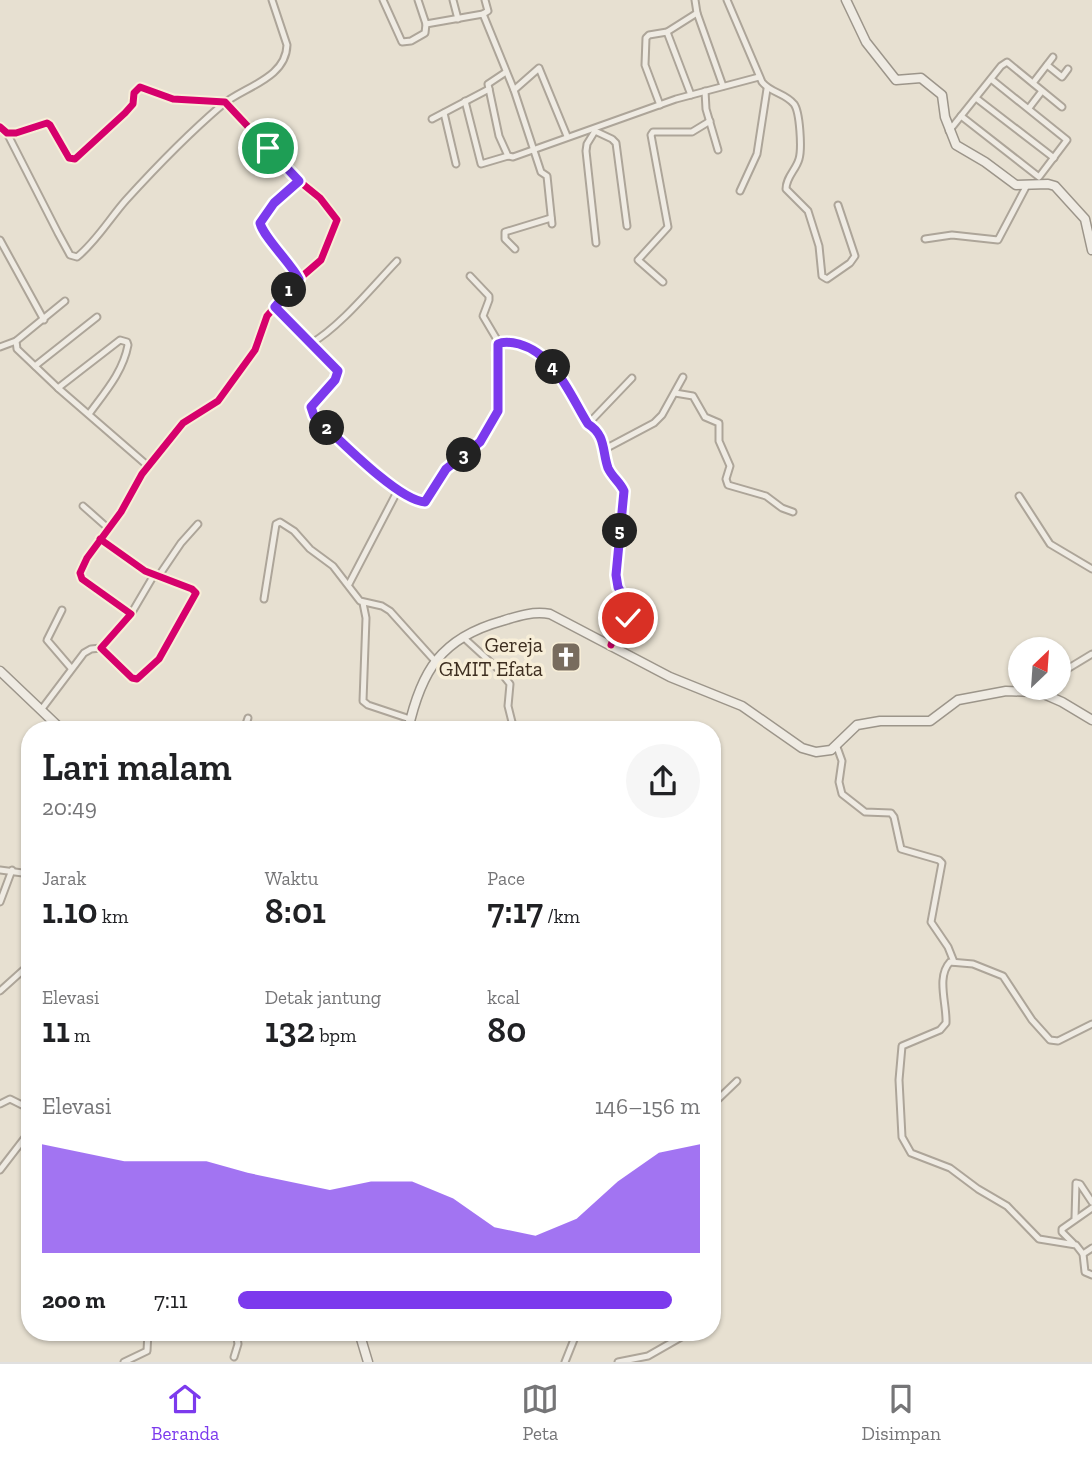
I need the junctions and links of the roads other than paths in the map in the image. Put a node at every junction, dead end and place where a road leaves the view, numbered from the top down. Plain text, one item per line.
1 (272, 0) edge
2 (383, 0) edge
3 (418, 0) edge
4 (453, 0) edge
5 (485, 0) edge
6 (695, 0) edge
7 (727, 0) edge
8 (846, 0) edge
9 (696, 13) junction
10 (483, 14) junction
11 (458, 19) junction
12 (426, 24) junction
13 (667, 32) junction
14 (1053, 57) dead end
15 (1047, 65) junction
16 (1068, 69) dead end
17 (506, 72) junction
18 (759, 77) junction
19 (991, 79) junction
20 (1033, 83) junction
21 (723, 86) junction
22 (489, 89) junction
23 (767, 89) junction
24 (514, 90) junction
25 (705, 91) junction
26 (1042, 91) junction
27 (691, 95) junction
28 (976, 98) junction
29 (465, 101) junction
30 (225, 102) junction
31 (660, 105) junction
32 (1062, 107) dead end
33 (1029, 108) junction
34 (444, 113) junction
35 (961, 116) junction
36 (432, 119) dead end
37 (710, 121) junction
38 (0, 127) edge
39 (593, 129) junction
40 (950, 131) junction
41 (7, 133) junction
42 (567, 136) junction
43 (534, 148) junction
44 (718, 150) dead end
45 (508, 156) junction
46 (1054, 158) junction
47 (456, 164) dead end
48 (299, 181) junction
49 (1027, 184) junction
50 (740, 191) dead end
51 (838, 205) dead end
52 (627, 226) dead end
53 (925, 239) dead end
54 (0, 240) edge
55 (596, 243) dead end
56 (515, 249) dead end
57 (1092, 250) edge
58 (397, 261) dead end
59 (470, 276) dead end
60 (299, 279) junction
61 (663, 282) dead end
62 (65, 301) dead end
63 (275, 307) junction
64 (97, 317) dead end
65 (44, 320) junction
66 (16, 341) junction
67 (499, 343) junction
68 (310, 344) junction
69 (0, 347) edge
70 (35, 366) junction
71 (683, 377) dead end
72 (632, 378) dead end
73 (58, 388) junction
74 (675, 393) junction
75 (89, 414) junction
76 (588, 424) junction
77 (605, 449) junction
78 (148, 466) junction
79 (398, 491) junction
80 (1020, 496) dead end
81 (83, 506) dead end
82 (793, 512) dead end
83 (198, 524) dead end
84 (109, 529) junction
85 (100, 540) junction
86 (1092, 569) edge
87 (156, 576) junction
88 (349, 584) junction
89 (264, 599) dead end
90 (363, 603) junction
91 (62, 610) dead end
92 (131, 614) junction
93 (463, 637) junction
94 (611, 645) junction
95 (101, 648) junction
96 (1092, 654) edge
97 (435, 661) junction
98 (1071, 667) edge
99 (71, 668) junction
100 (0, 671) edge
101 (1008, 691) edge
102 (1058, 700) edge
103 (41, 710) junction
104 (248, 718) dead end
105 (410, 719) joint
106 (1092, 720) edge
107 (53, 721) edge
108 (247, 721) edge
109 (512, 721) edge
110 (837, 747) junction
111 (0, 870) edge
112 (12, 870) junction
113 (21, 872) edge
114 (0, 902) edge
115 (954, 962) junction
116 (21, 972) edge
117 (0, 991) edge
118 (1092, 1024) edge
119 (737, 1081) dead end
120 (721, 1096) edge
121 (0, 1104) edge
122 (21, 1104) edge
123 (21, 1143) edge
124 (1, 1169) edge
125 (1092, 1202) edge
126 (1092, 1208) edge
127 (1075, 1219) junction
128 (1073, 1243) junction
129 (1092, 1248) edge
130 (1083, 1254) junction
131 (1092, 1275) edge
132 (148, 1341) edge
133 (238, 1341) edge
134 (362, 1341) edge
135 (573, 1341) edge
136 (674, 1341) edge
137 (234, 1357) dead end
138 (124, 1362) edge
139 (368, 1362) edge
140 (565, 1362) edge
141 (618, 1362) edge

1 - 30 street
2 - 12 street
3 - 12 street
4 - 11 street
5 - 10 street
6 - 9 street
7 - 18 street
8 - 40 street
9 - 13 street
9 - 21 street
10 - 11 street
10 - 17 street
11 - 12 street
13 - 27 street
13 - 31 street
14 - 15 street
15 - 16 street
15 - 20 street
17 - 22 street
17 - 24 street
18 - 21 street
18 - 23 street
19 - 20 street
19 - 28 street
19 - 33 street
20 - 26 street
21 - 25 street
22 - 29 street
22 - 45 street
23 - 50 street
23 - 51 street
24 - 42 street
24 - 43 street
25 - 27 street
25 - 37 street
26 - 32 street
26 - 33 street
27 - 31 street
28 - 35 street
28 - 46 street
29 - 34 street
29 - 45 street
30 - 41 street
30 - 41 street
30 - 48 street
31 - 39 street
33 - 46 street
34 - 36 street
34 - 47 street
35 - 40 street
35 - 46 street
37 - 44 street
37 - 61 street
38 - 41 street
39 - 42 street
39 - 52 street
39 - 55 street
40 - 49 street
42 - 43 street
43 - 45 street
43 - 56 street
48 - 60 street
48 - 60 street
49 - 53 street
49 - 57 street
54 - 65 street
58 - 68 street
59 - 67 street
60 - 63 street
62 - 65 street
63 - 68 street
63 - 78 street
64 - 70 street
65 - 66 street
66 - 69 street
66 - 70 street
67 - 76 street
67 - 79 street
68 - 79 street
70 - 73 street
71 - 74 street
72 - 76 street
73 - 75 street
73 - 75 street
74 - 77 street
74 - 82 street
75 - 78 street
76 - 77 street
77 - 94 street
78 - 84 street
79 - 88 street
80 - 86 street
81 - 84 street
83 - 87 street
84 - 85 street
85 - 87 street
85 - 92 street
87 - 92 street
87 - 95 street
88 - 89 street
88 - 90 street
90 - 97 street
90 - 105 street
91 - 99 street
92 - 95 street
93 - 94 street
93 - 97 street
93 - 109 street
94 - 110 street
95 - 99 street
96 - 98 street
97 - 105 street
99 - 103 street
100 - 103 street
101 - 110 street
102 - 106 street
103 - 107 street
104 - 108 street
110 - 115 street
111 - 112 street
112 - 113 street
112 - 114 street
115 - 118 street
115 - 128 street
116 - 117 street
119 - 120 street
121 - 122 street
123 - 124 street
125 - 127 street
126 - 127 street
127 - 128 street
128 - 130 street
129 - 130 street
130 - 131 street
132 - 138 street
133 - 137 street
134 - 139 street
135 - 140 street
136 - 141 street

